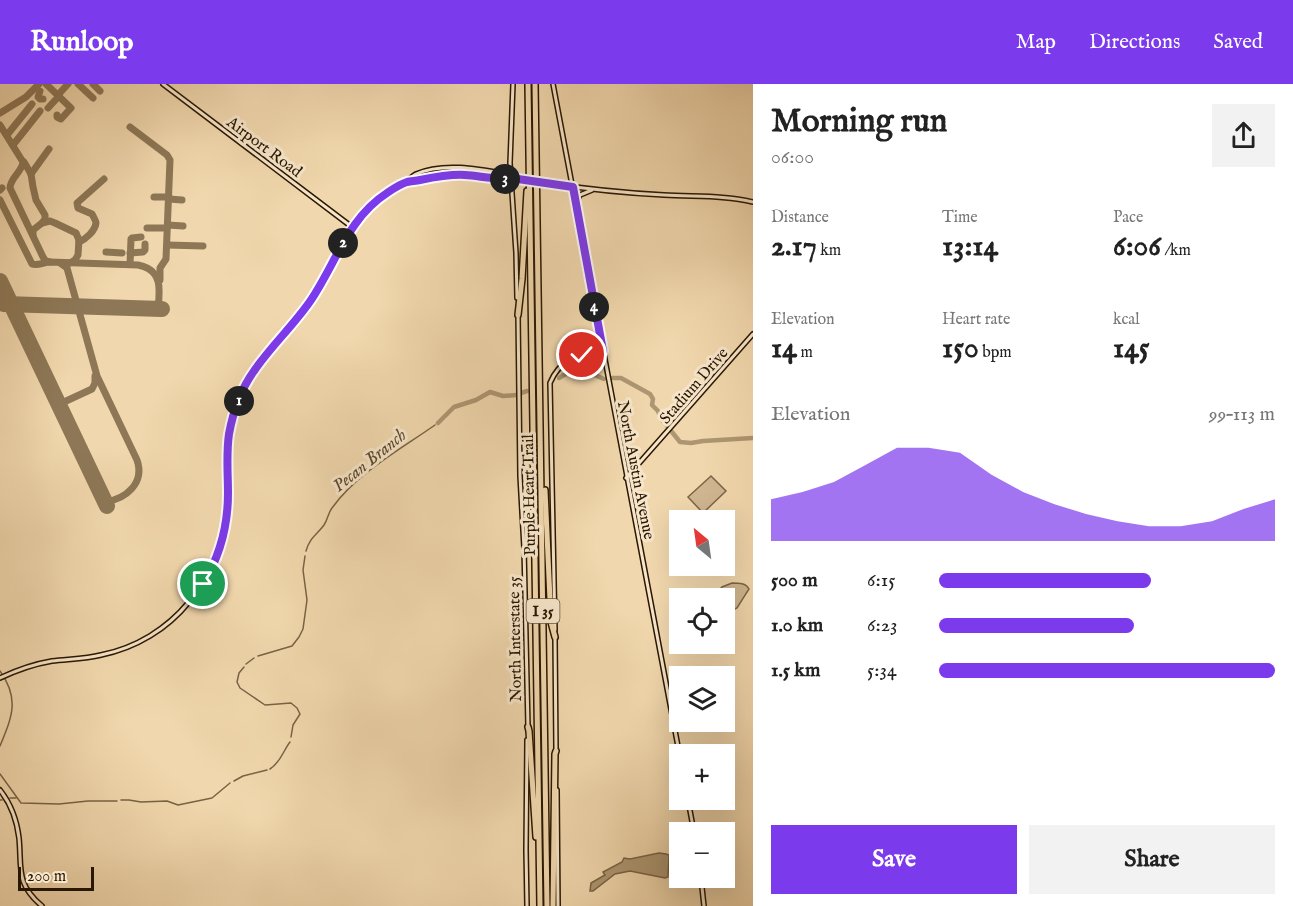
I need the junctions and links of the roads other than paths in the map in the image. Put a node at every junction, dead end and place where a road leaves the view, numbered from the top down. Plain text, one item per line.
1 (163, 84) edge
2 (513, 84) edge
3 (528, 84) edge
4 (553, 84) edge
5 (536, 85) edge
6 (510, 163) junction
7 (530, 166) junction
8 (501, 173) junction
9 (511, 178) junction
10 (407, 182) junction
11 (573, 187) junction
12 (593, 190) junction
13 (753, 202) edge
14 (576, 204) junction
15 (352, 227) junction
16 (518, 315) junction
17 (753, 334) edge
18 (603, 351) junction
19 (541, 447) junction
20 (626, 478) junction
21 (555, 637) junction
22 (0, 678) edge
23 (528, 727) junction
24 (677, 744) edge
25 (556, 751) junction
26 (0, 790) edge
27 (540, 878) junction
28 (702, 888) edge
29 (42, 906) edge
30 (527, 906) edge
31 (540, 906) edge
32 (547, 906) edge
33 (553, 906) edge
34 (558, 906) edge
35 (704, 906) edge

1 - 15 main road, Airport Road
2 - 6 main road, North Interstate 35
3 - 7 highway, Purple Heart Trail / I 35
4 - 11 main road
5 - 19 highway, Purple Heart Trail / I 35
6 - 8 main road
6 - 9 main road, North Interstate 35
7 - 16 highway
7 - 27 highway, Purple Heart Trail / I 35
8 - 9 main road
8 - 10 main road
9 - 10 main road
9 - 11 main road, bridge
9 - 16 main road, North Interstate 35
10 - 15 main road
11 - 12 main road
11 - 14 main road, North Austin Avenue
12 - 13 main road
12 - 14 main road
14 - 18 main road, North Austin Avenue
15 - 22 main road
16 - 23 main road, North Interstate 35
17 - 20 main road, Stadium Drive
18 - 20 main road, North Austin Avenue
18 - 21 main road
19 - 21 highway
19 - 32 highway, Purple Heart Trail / I 35
20 - 24 main road, North Austin Avenue
21 - 25 main road
23 - 27 highway
23 - 30 main road, North Interstate 35
25 - 33 highway
25 - 34 main road
26 - 29 main road
27 - 31 highway, Purple Heart Trail / I 35
28 - 35 main road

